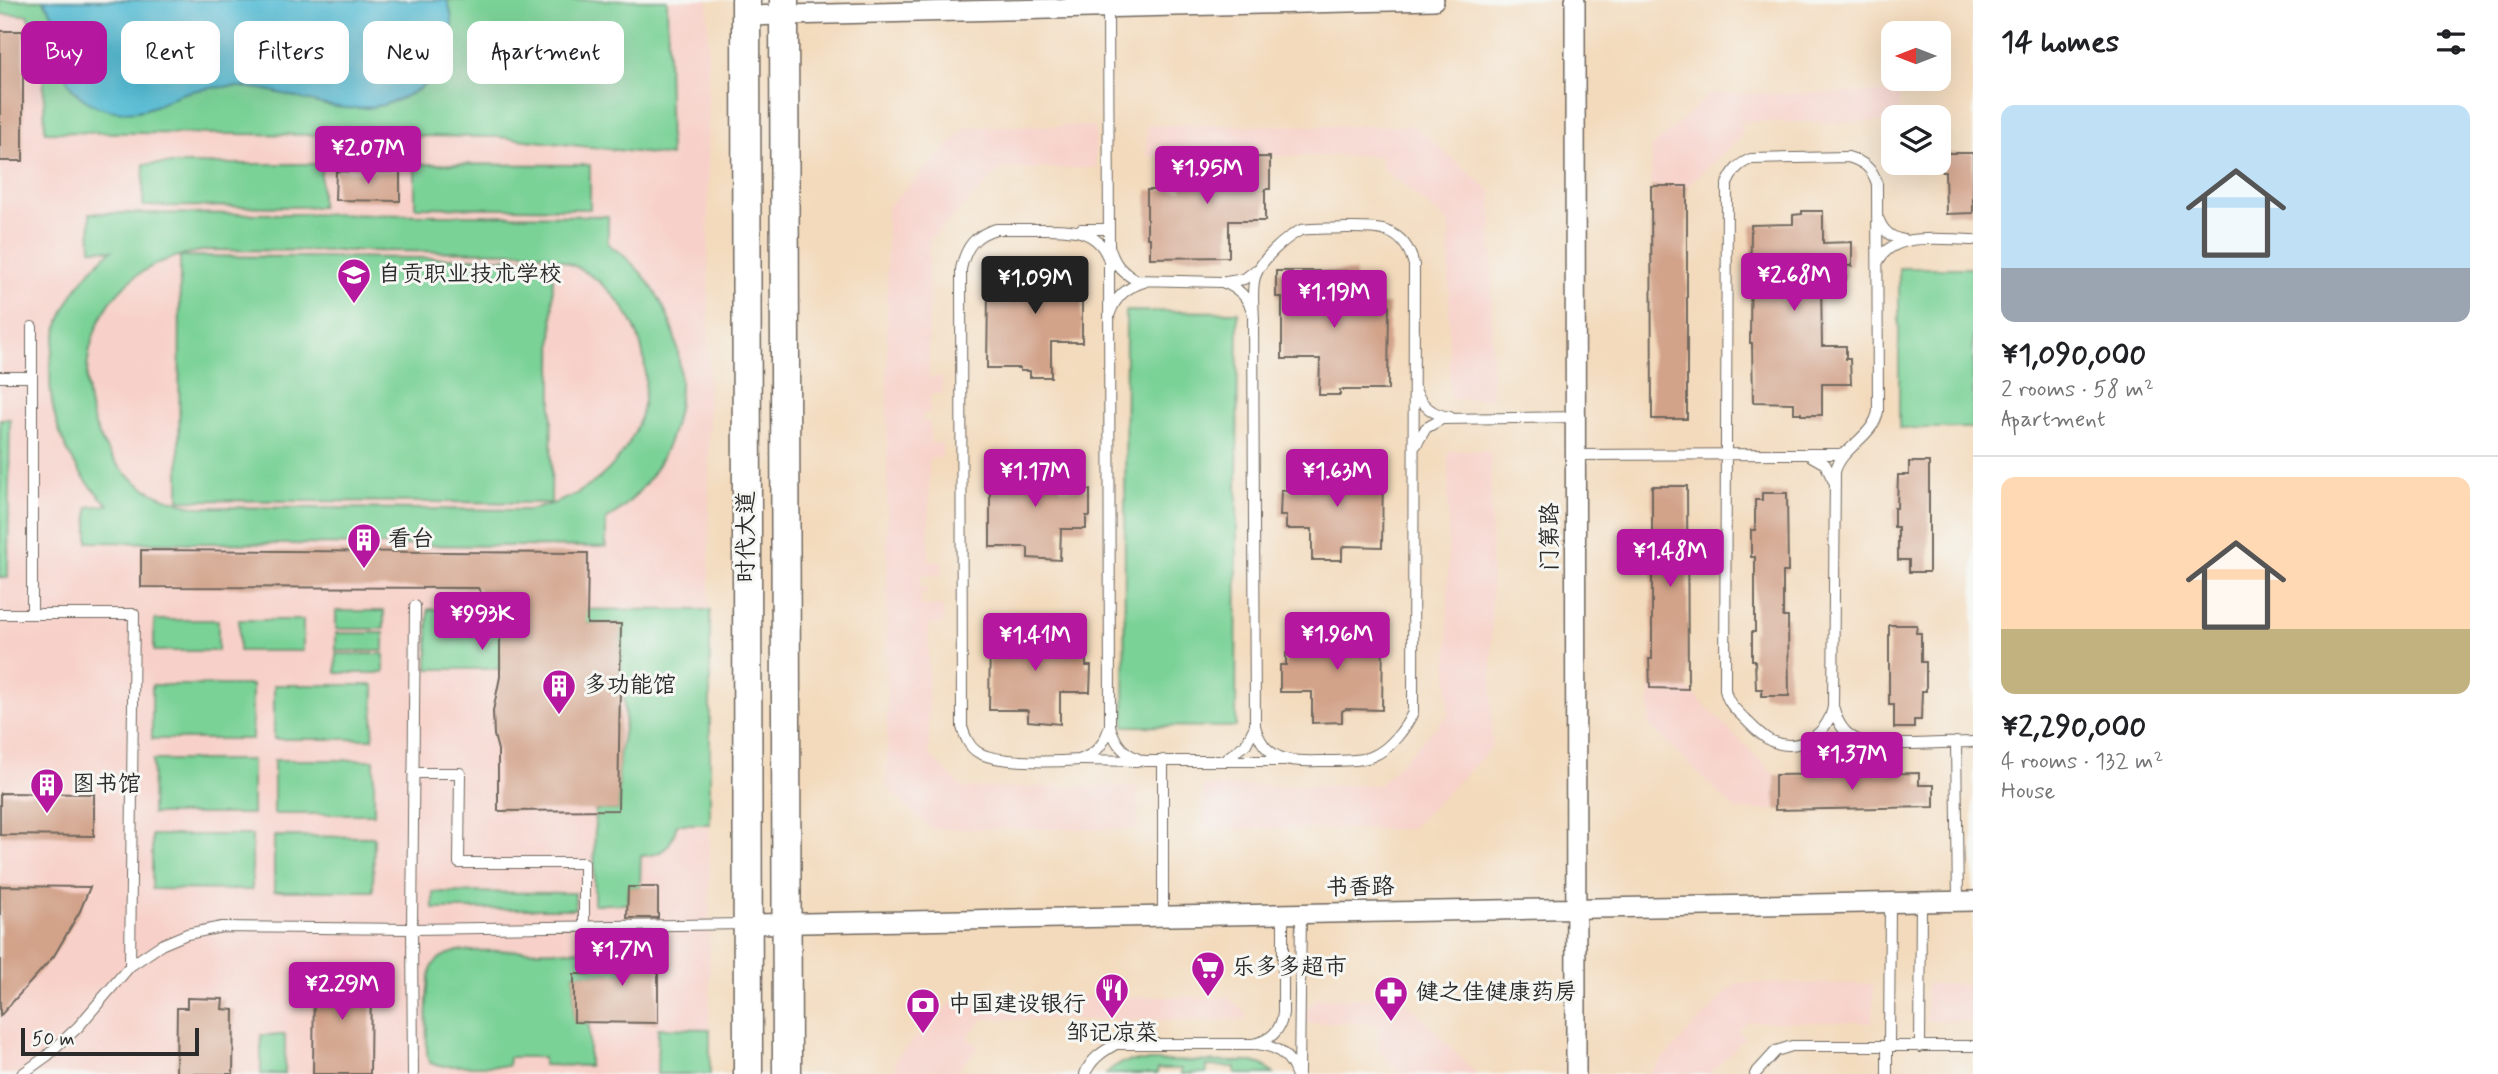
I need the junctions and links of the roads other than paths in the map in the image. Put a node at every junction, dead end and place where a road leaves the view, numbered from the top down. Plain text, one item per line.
1 (1434, 0) edge
2 (1575, 0) edge
3 (746, 8) edge
4 (784, 8) edge
5 (1108, 8) junction
6 (1877, 214) junction
7 (1077, 229) junction
8 (1109, 229) junction
9 (1904, 240) junction
10 (1973, 240) edge
11 (1109, 246) junction
12 (1109, 261) junction
13 (1877, 264) junction
14 (1262, 265) junction
15 (1145, 282) junction
16 (1222, 282) junction
17 (1254, 321) junction
18 (1109, 324) junction
19 (32, 327) dead end
20 (0, 377) edge
21 (32, 377) junction
22 (1413, 382) junction
23 (1454, 417) junction
24 (1576, 417) junction
25 (1849, 451) junction
26 (1414, 452) junction
27 (1726, 454) junction
28 (1808, 454) junction
29 (1576, 455) junction
30 (1834, 481) junction
31 (415, 606) dead end
32 (0, 614) edge
33 (32, 614) junction
34 (1833, 708) junction
35 (1110, 725) junction
36 (1255, 726) junction
37 (1956, 742) junction
38 (1973, 742) edge
39 (1071, 760) junction
40 (1163, 760) junction
41 (1218, 760) junction
42 (1144, 761) junction
43 (1291, 761) junction
44 (413, 773) junction
45 (1965, 901) edge
46 (1921, 902) junction
47 (1890, 903) junction
48 (1576, 909) junction
49 (1292, 914) junction
50 (1163, 916) junction
51 (786, 923) junction
52 (748, 924) junction
53 (584, 928) junction
54 (412, 929) junction
55 (130, 966) junction
56 (1253, 1044) junction
57 (1973, 1046) edge
58 (1888, 1047) junction
59 (1920, 1047) junction
60 (22, 1074) edge
61 (413, 1074) edge
62 (748, 1074) edge
63 (787, 1074) edge
64 (1085, 1074) edge
65 (1298, 1074) edge
66 (1576, 1074) edge
67 (1755, 1074) edge
68 (1887, 1074) edge

1 - 5 street
2 - 24 street, 门第路
3 - 4 street
3 - 52 main road, 时代大道
4 - 5 street
4 - 51 main road, 时代大道
5 - 8 lane
6 - 9 lane
6 - 13 lane
6 - 27 lane
7 - 8 lane
7 - 12 lane
7 - 39 lane
8 - 11 lane
9 - 10 lane
9 - 13 lane
11 - 12 lane
11 - 15 lane
12 - 18 lane
13 - 25 lane
14 - 16 lane
14 - 17 lane
14 - 22 lane
15 - 16 lane
15 - 18 lane
16 - 17 lane
17 - 36 lane
18 - 35 lane
19 - 21 lane
20 - 21 lane
21 - 33 lane
22 - 23 lane
22 - 26 lane
23 - 24 lane
23 - 26 lane
24 - 29 street, 门第路
25 - 28 lane
25 - 30 lane
26 - 43 lane
27 - 28 lane
27 - 29 lane
27 - 34 lane
28 - 30 lane
29 - 48 street, 门第路
30 - 34 lane
31 - 44 lane
32 - 33 lane
33 - 55 lane
34 - 37 lane
35 - 39 lane
35 - 42 lane
36 - 41 lane
36 - 43 lane
37 - 38 lane
37 - 45 lane
39 - 42 lane
40 - 41 lane
40 - 42 lane
40 - 50 lane
41 - 43 lane
44 - 53 lane
44 - 54 lane
45 - 46 street, 书香路
46 - 47 street, 书香路
46 - 59 lane
47 - 48 street, 书香路
47 - 58 lane
48 - 49 street, 书香路
48 - 66 street, 门第路
49 - 50 street, 书香路
49 - 56 lane
49 - 65 lane
50 - 51 street, 书香路
51 - 52 street, 书香路
51 - 63 main road, 时代大道
52 - 53 lane
52 - 62 main road, 时代大道
53 - 54 lane
54 - 55 lane
54 - 61 lane
55 - 60 lane
56 - 64 lane
56 - 65 lane
57 - 59 lane
58 - 59 lane
58 - 67 lane
58 - 68 lane

